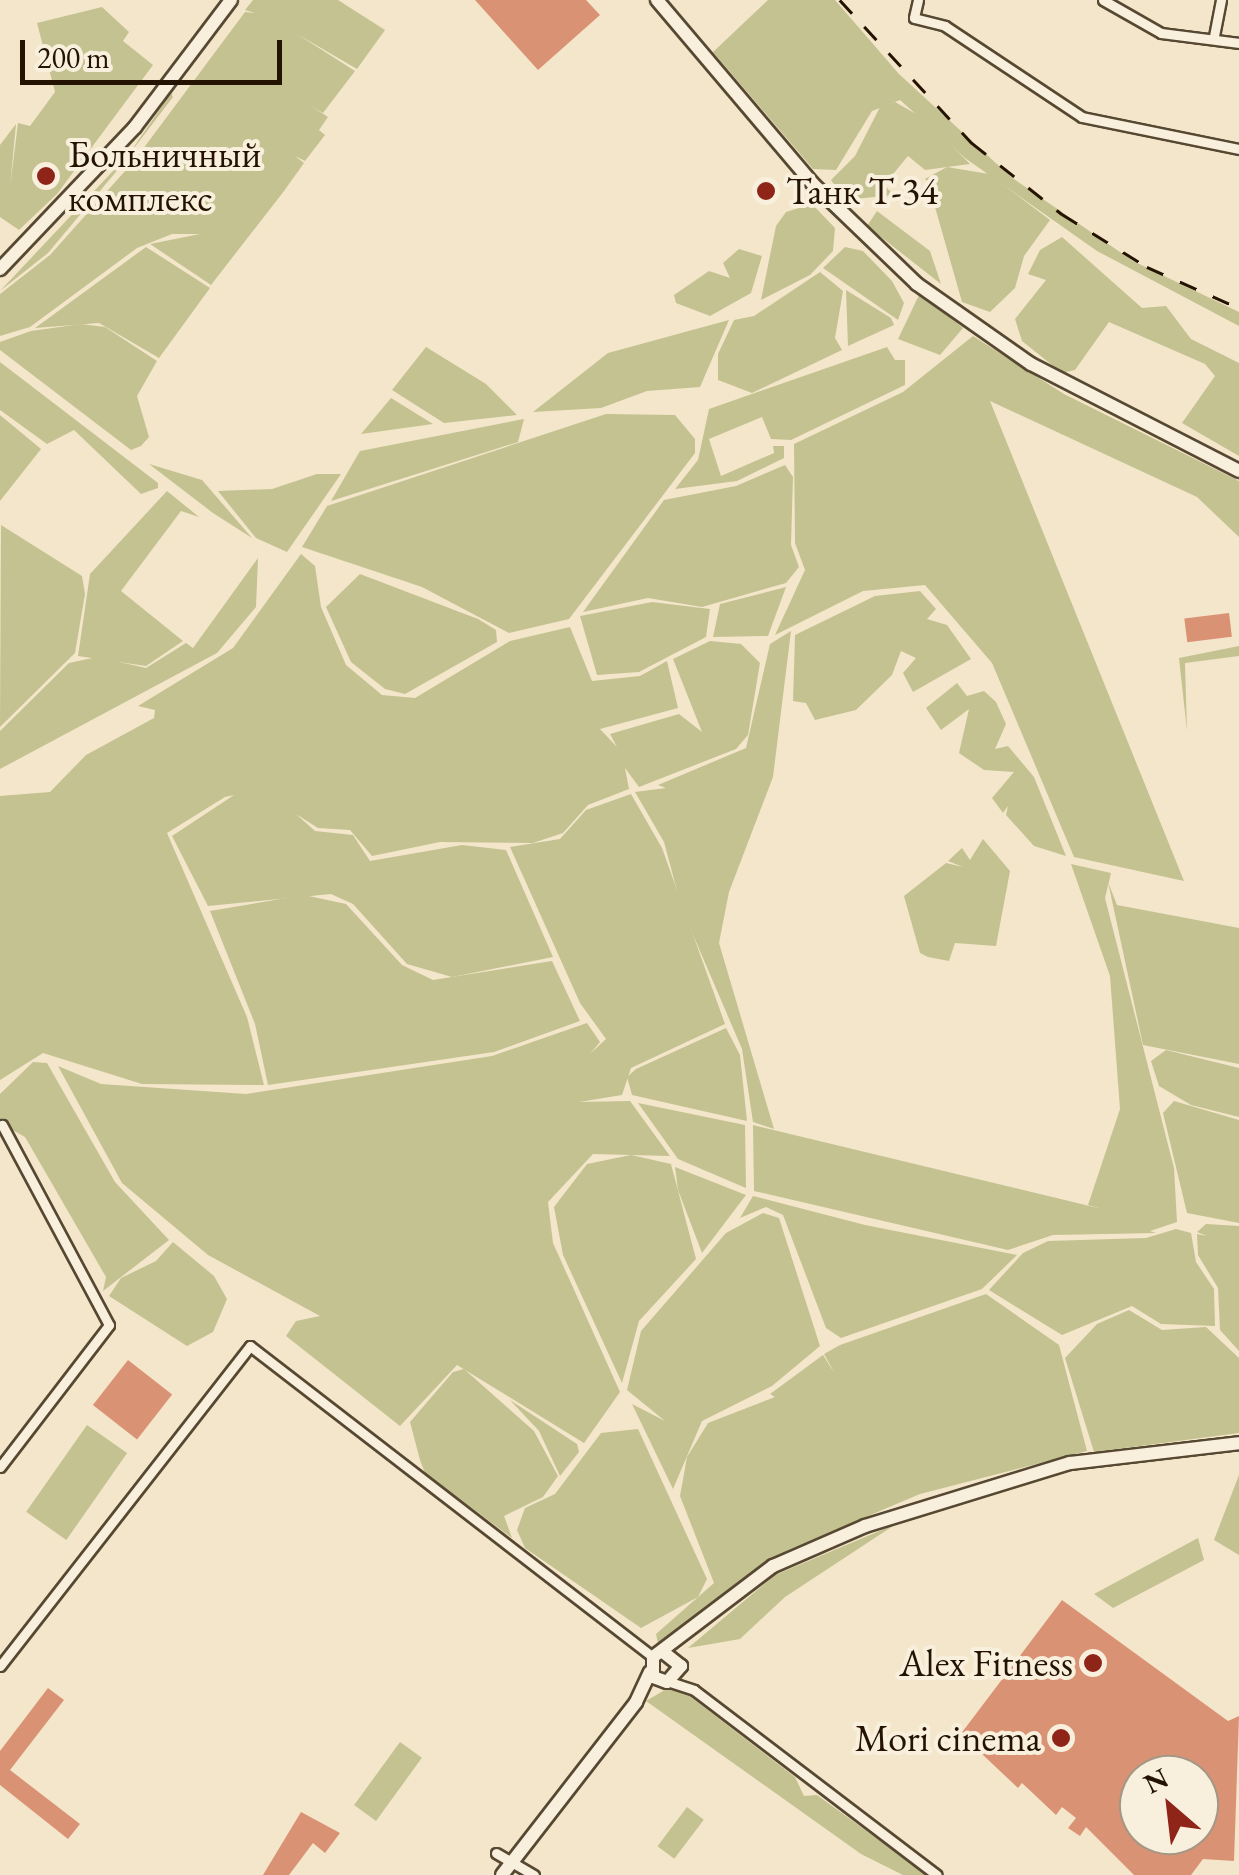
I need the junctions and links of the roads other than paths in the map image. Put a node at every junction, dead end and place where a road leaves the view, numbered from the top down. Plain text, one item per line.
1 (231, 0) edge
2 (656, 0) edge
3 (918, 0) edge
4 (1103, 0) edge
5 (1221, 0) edge
6 (1214, 36) junction
7 (1239, 43) edge
8 (1239, 149) edge
9 (0, 269) edge
10 (1239, 470) edge
11 (2, 1125) edge
12 (1239, 1443) edge
13 (0, 1467) edge
14 (696, 1628) junction
15 (658, 1654) junction
16 (680, 1664) junction
17 (0, 1666) edge
18 (650, 1672) junction
19 (669, 1682) junction
20 (694, 1690) junction
21 (636, 1702) junction
22 (496, 1854) dead end
23 (514, 1860) junction
24 (502, 1875) edge
25 (534, 1875) edge
26 (937, 1875) edge

1 - 9 main road
2 - 10 main road
3 - 8 street
4 - 6 street
5 - 6 street
6 - 7 street
11 - 13 street
12 - 14 main road
14 - 15 main road
14 - 16 main road
15 - 16 main road
15 - 17 street
15 - 18 main road
16 - 19 main road
16 - 20 street
18 - 19 main road
18 - 21 main road
19 - 20 street
19 - 21 main road
20 - 26 street
21 - 23 main road
22 - 23 street
23 - 24 main road
23 - 25 street

